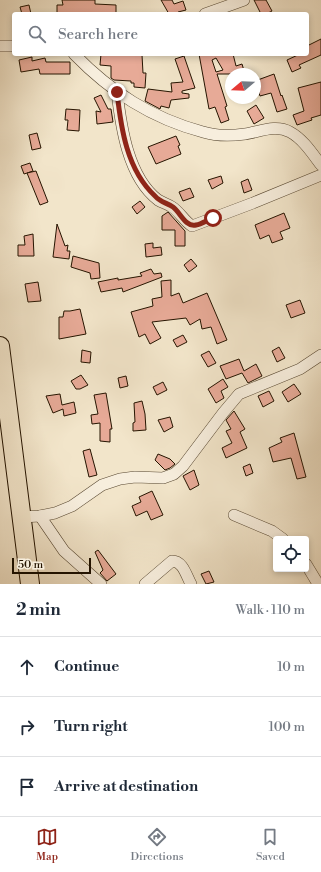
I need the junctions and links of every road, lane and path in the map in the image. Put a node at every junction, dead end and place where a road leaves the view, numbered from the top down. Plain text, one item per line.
1 (244, 0) edge
2 (211, 12) edge
3 (0, 46) edge
4 (12, 46) edge
5 (76, 56) edge
6 (117, 92) junction
7 (321, 164) edge
8 (321, 175) edge
9 (0, 346) edge
10 (321, 355) edge
11 (234, 515) dead end
12 (40, 516) junction
13 (21, 517) junction
14 (279, 536) edge
15 (309, 569) edge
16 (30, 584) edge
17 (101, 584) edge
18 (145, 584) edge
19 (191, 584) edge
20 (318, 584) edge

1 - 2 street
3 - 4 street
5 - 6 street
6 - 7 street
6 - 8 street
9 - 13 main road
10 - 12 street
11 - 14 street
12 - 13 street
12 - 17 street
13 - 16 main road
15 - 20 street
18 - 19 street

